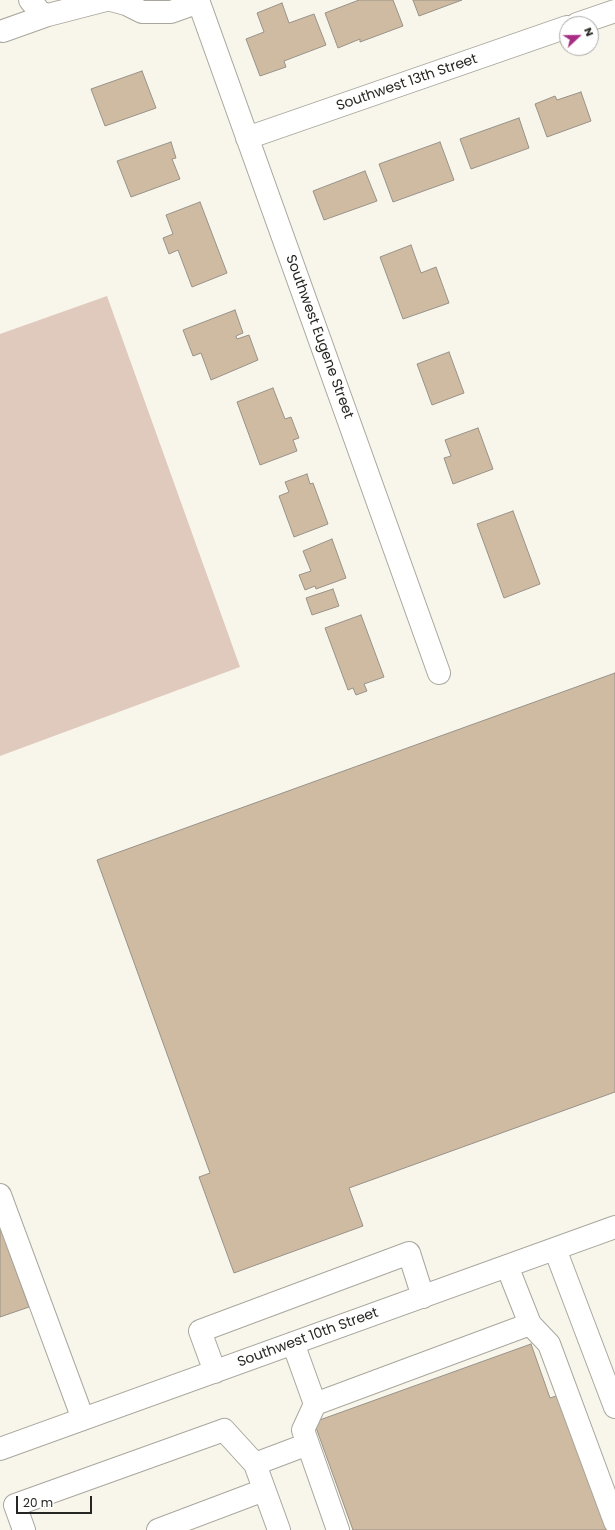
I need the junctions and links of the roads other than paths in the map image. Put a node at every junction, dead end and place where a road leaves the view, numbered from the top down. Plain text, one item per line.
1 (30, 0) edge
2 (106, 0) edge
3 (111, 0) edge
4 (199, 1) edge
5 (615, 11) edge
6 (48, 15) junction
7 (599, 16) edge
8 (559, 30) edge
9 (3, 31) dead end
10 (248, 138) junction
11 (439, 673) dead end
12 (0, 1195) edge
13 (615, 1227) edge
14 (555, 1249) junction
15 (507, 1266) junction
16 (423, 1297) junction
17 (530, 1324) junction
18 (293, 1343) junction
19 (215, 1372) junction
20 (316, 1404) junction
21 (615, 1407) edge
22 (83, 1419) junction
23 (308, 1444) junction
24 (0, 1448) edge
25 (255, 1464) junction
26 (264, 1490) junction
27 (615, 1522) edge
28 (24, 1530) edge
29 (158, 1530) edge
30 (279, 1530) edge
31 (338, 1530) edge

1 - 6 street
2 - 6 street
3 - 4 street
4 - 10 street, Southwest Eugene Street
5 - 7 street
6 - 9 street
8 - 10 street, Southwest 13th Street
10 - 11 street, Southwest Eugene Street
12 - 22 street
13 - 14 street, Southwest 10th Street
14 - 15 street, Southwest 10th Street
14 - 21 street
15 - 16 street, Southwest 10th Street
15 - 17 street
16 - 18 street, Southwest 10th Street
16 - 19 street
17 - 20 street
17 - 27 street
18 - 19 street, Southwest 10th Street
18 - 20 street
19 - 22 street, Southwest 10th Street
20 - 23 street
22 - 24 street, Southwest 10th Street
23 - 25 street
23 - 31 street
25 - 26 street
25 - 28 street
26 - 29 street
26 - 30 street

